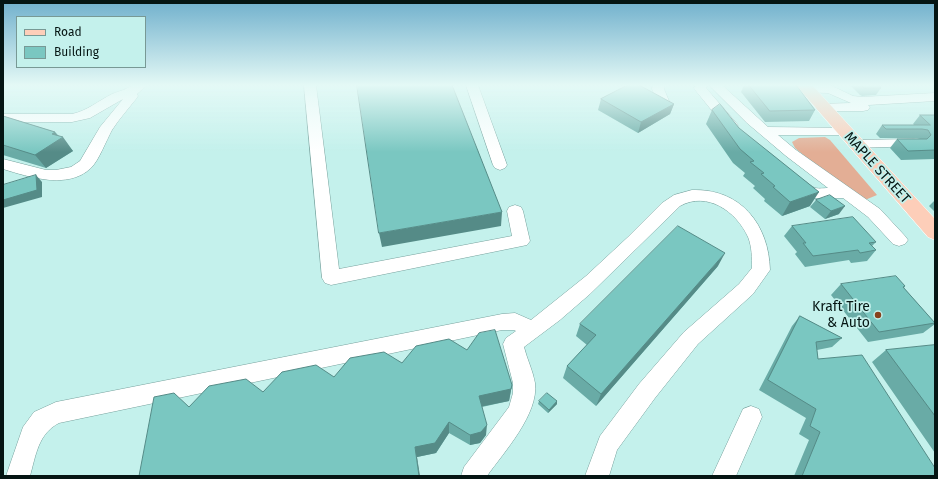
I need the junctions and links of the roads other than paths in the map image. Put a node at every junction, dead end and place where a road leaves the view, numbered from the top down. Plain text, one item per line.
1 (98, 107) edge
2 (123, 107) edge
3 (312, 107) edge
4 (480, 107) edge
5 (716, 107) edge
6 (739, 107) edge
7 (823, 107) edge
8 (4, 118) edge
9 (766, 132) junction
10 (739, 135) edge
11 (849, 137) junction
12 (915, 143) edge
13 (3, 164) edge
14 (500, 165) dead end
15 (787, 174) edge
16 (845, 193) junction
17 (515, 211) dead end
18 (935, 232) edge
19 (899, 240) dead end
20 (530, 332) junction
21 (751, 418) dead end
22 (18, 476) edge
23 (473, 476) edge
24 (597, 476) edge
25 (724, 476) edge

1 - 8 street
2 - 13 street
3 - 17 street
4 - 14 street
5 - 10 street
6 - 9 street
7 - 11 main road, MAPLE STREET
9 - 11 street
9 - 16 street
11 - 12 street
11 - 18 main road, MAPLE STREET
15 - 16 street
16 - 19 street
20 - 22 street
20 - 23 street
20 - 24 street
21 - 25 street

